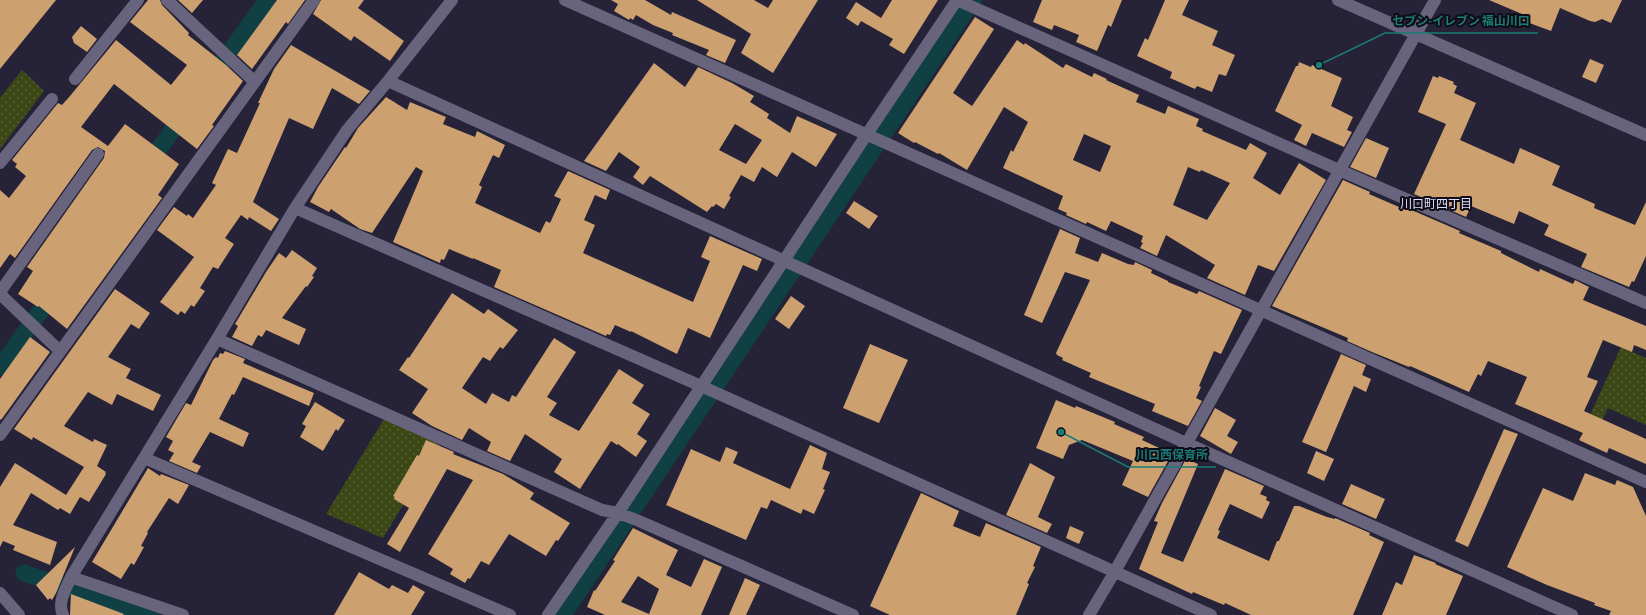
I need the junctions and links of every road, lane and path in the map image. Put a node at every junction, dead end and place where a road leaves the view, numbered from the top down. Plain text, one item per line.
1 (138, 0) edge
2 (168, 0) edge
3 (314, 0) edge
4 (452, 0) edge
5 (565, 0) edge
6 (957, 0) edge
7 (1338, 0) edge
8 (1435, 0) edge
9 (1417, 35) junction
10 (75, 79) dead end
11 (388, 80) junction
12 (255, 82) junction
13 (52, 99) dead end
14 (867, 134) junction
15 (1646, 135) edge
16 (98, 154) dead end
17 (0, 163) edge
18 (1339, 170) junction
19 (295, 208) junction
20 (784, 261) junction
21 (0, 293) edge
22 (1646, 303) edge
23 (1262, 312) junction
24 (217, 339) junction
25 (60, 351) junction
26 (701, 386) junction
27 (0, 435) edge
28 (1186, 443) junction
29 (144, 458) junction
30 (1646, 482) edge
31 (618, 513) junction
32 (1114, 573) junction
33 (71, 577) junction
34 (0, 593) edge
35 (552, 614) edge
36 (19, 615) edge
37 (63, 615) edge
38 (183, 615) edge
39 (510, 615) edge
40 (853, 615) edge
41 (1089, 615) edge
42 (1211, 615) edge
43 (1572, 615) edge

1 - 10 street
2 - 12 street
3 - 12 street
4 - 11 street
5 - 14 street
6 - 14 street
6 - 18 street
7 - 9 street
8 - 9 street
9 - 15 street
9 - 18 street
11 - 19 street
11 - 20 street
12 - 25 street
13 - 17 street
14 - 20 street
14 - 23 street
16 - 21 street
18 - 22 street
18 - 23 street
19 - 24 street
19 - 26 street
20 - 26 street
20 - 28 street
21 - 25 street
23 - 28 street
23 - 30 street
24 - 29 street
24 - 31 street
25 - 27 street
26 - 31 street
26 - 32 street
28 - 32 street
28 - 43 street
29 - 33 street
29 - 39 street
31 - 35 street
31 - 40 street
32 - 41 street
32 - 42 street
33 - 37 street
33 - 38 street
34 - 36 street

